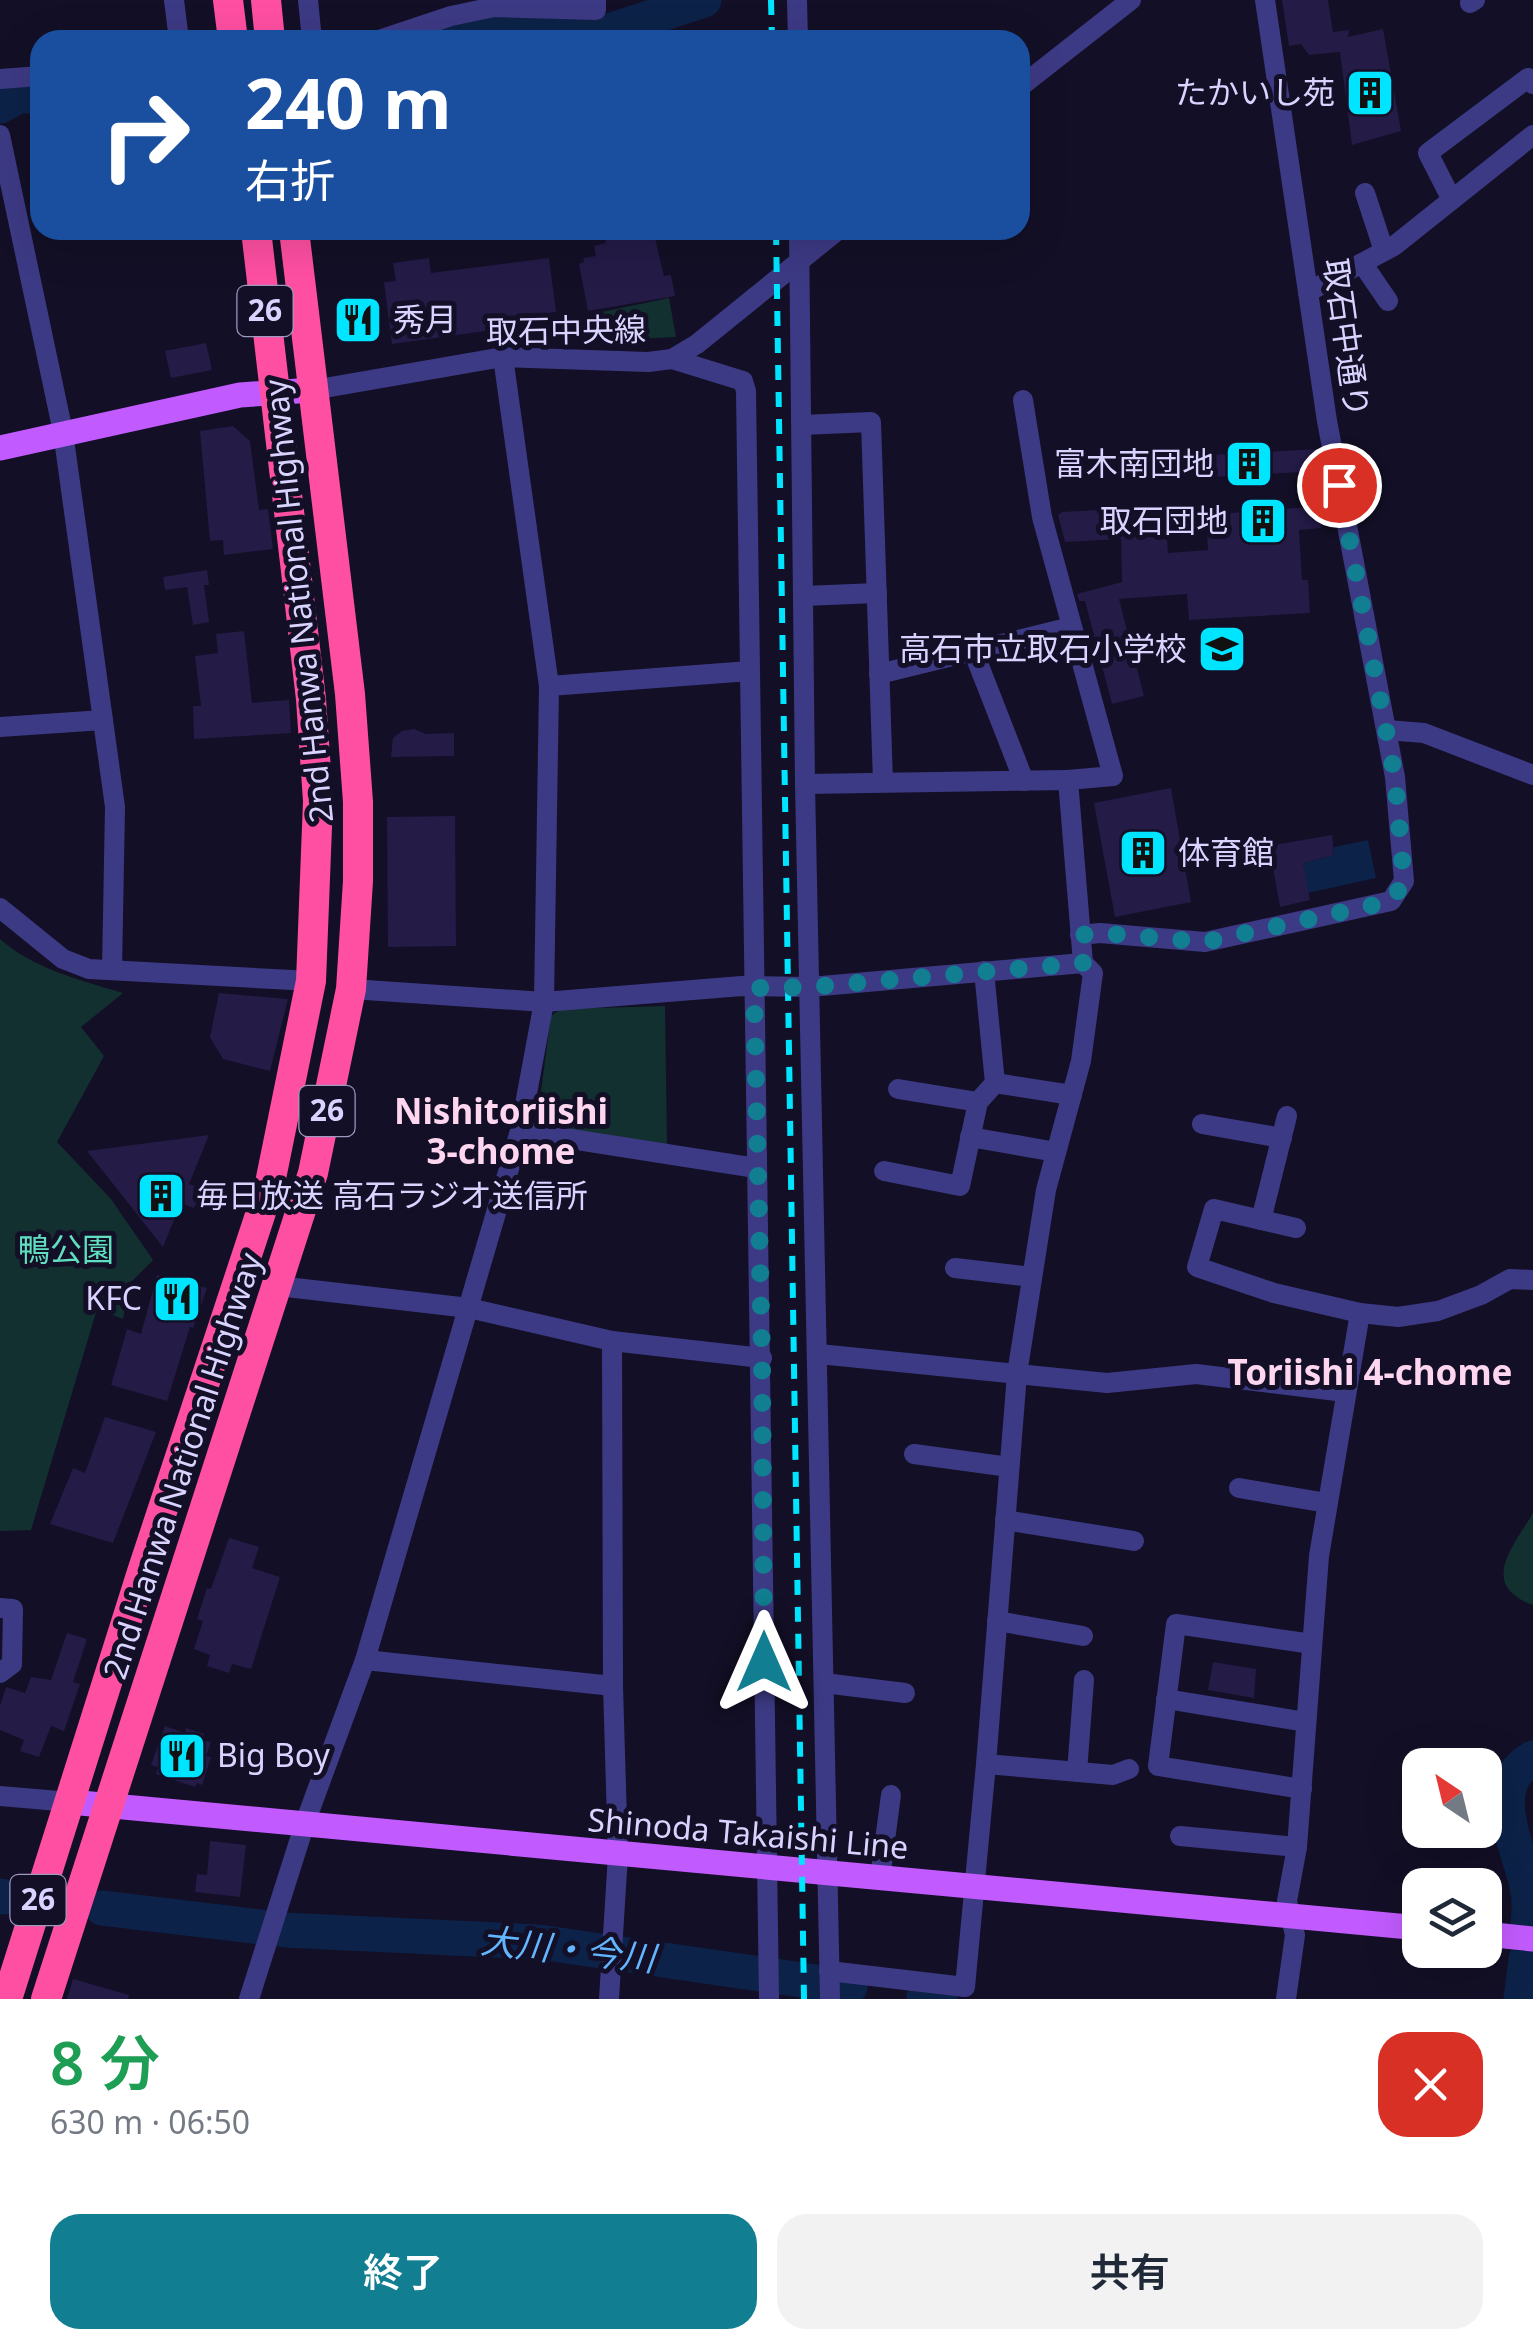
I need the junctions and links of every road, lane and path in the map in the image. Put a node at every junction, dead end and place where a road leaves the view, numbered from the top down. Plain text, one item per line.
1 (174, 0) edge
2 (228, 0) edge
3 (266, 0) edge
4 (308, 0) edge
5 (596, 0) edge
6 (798, 0) edge
7 (1132, 0) edge
8 (1265, 0) edge
9 (178, 30) edge
10 (232, 30) edge
11 (269, 30) edge
12 (311, 30) edge
13 (410, 30) edge
14 (798, 30) edge
15 (30, 77) edge
16 (0, 79) edge
17 (1030, 80) edge
18 (1533, 84) edge
19 (0, 135) edge
20 (1533, 136) edge
21 (1365, 193) dead end
22 (1452, 200) junction
23 (257, 240) edge
24 (295, 240) edge
25 (798, 240) edge
26 (825, 240) edge
27 (1384, 251) junction
28 (798, 261) junction
29 (1362, 263) junction
30 (1308, 292) junction
31 (1388, 302) dead end
32 (503, 357) junction
33 (672, 358) junction
34 (314, 390) junction
35 (275, 391) junction
36 (1023, 400) dead end
37 (802, 425) junction
38 (63, 432) junction
39 (0, 448) edge
40 (877, 593) junction
41 (804, 596) junction
42 (1071, 626) junction
43 (974, 653) junction
44 (750, 671) junction
45 (879, 674) junction
46 (549, 686) junction
47 (104, 720) junction
48 (0, 727) edge
49 (1387, 730) junction
50 (1533, 774) edge
51 (1068, 780) junction
52 (1024, 781) junction
53 (883, 782) junction
54 (805, 784) junction
55 (0, 908) edge
56 (1080, 935) junction
57 (1083, 963) junction
58 (112, 970) junction
59 (984, 971) junction
60 (312, 981) junction
61 (810, 987) junction
62 (754, 988) junction
63 (350, 989) junction
64 (544, 1002) junction
65 (995, 1083) junction
66 (898, 1089) dead end
67 (1072, 1095) junction
68 (978, 1102) junction
69 (1287, 1116) dead end
70 (1202, 1124) dead end
71 (520, 1131) junction
72 (970, 1137) junction
73 (1282, 1138) junction
74 (1056, 1152) junction
75 (756, 1168) junction
76 (884, 1172) dead end
77 (1261, 1220) junction
78 (1296, 1228) dead end
79 (955, 1268) dead end
80 (1032, 1277) junction
81 (1533, 1280) edge
82 (278, 1286) junction
83 (468, 1308) junction
84 (1360, 1313) junction
85 (612, 1341) junction
86 (819, 1354) junction
87 (762, 1358) junction
88 (1016, 1374) junction
89 (1345, 1392) junction
90 (914, 1454) dead end
91 (1009, 1467) junction
92 (1239, 1488) dead end
93 (1327, 1503) junction
94 (1005, 1520) junction
95 (1134, 1542) dead end
96 (0, 1608) edge
97 (998, 1621) junction
98 (1083, 1636) dead end
99 (1312, 1644) junction
100 (365, 1660) junction
101 (0, 1673) edge
102 (1084, 1680) dead end
103 (824, 1683) junction
104 (613, 1686) junction
105 (905, 1693) dead end
106 (1166, 1699) junction
107 (1306, 1722) junction
108 (986, 1764) junction
109 (1129, 1769) dead end
110 (1077, 1772) junction
111 (1302, 1789) junction
112 (891, 1795) dead end
113 (0, 1796) edge
114 (70, 1802) junction
115 (110, 1804) junction
116 (305, 1823) junction
117 (1180, 1836) dead end
118 (1297, 1846) junction
119 (618, 1855) junction
120 (768, 1868) junction
121 (828, 1874) junction
122 (880, 1878) junction
123 (976, 1888) junction
124 (1290, 1917) junction
125 (1402, 1926) edge
126 (1502, 1935) edge
127 (1533, 1938) edge
128 (769, 1982) edge
129 (830, 1987) edge
130 (918, 1990) edge
131 (6, 1999) edge
132 (46, 1999) edge
133 (249, 1999) edge
134 (609, 1999) edge
135 (1286, 1999) edge

1 - 9 street
2 - 10 highway
3 - 11 highway
4 - 12 street
5 - 13 street
6 - 14 street
7 - 17 street
8 - 30 street, 取石中通り
15 - 16 street
18 - 22 street
19 - 38 street
20 - 22 street
21 - 27 street
22 - 27 street
23 - 35 highway, 2nd Hanwa National Highway / 26
24 - 34 highway, 2nd Hanwa National Highway / 26
25 - 28 street
26 - 28 street, 取石中央線
27 - 29 street
28 - 33 street, 取石中央線
28 - 37 street
29 - 30 street
29 - 31 street
30 - 49 street, 取石中通り
32 - 33 street, 取石中央線
32 - 34 street, 取石中央線
32 - 46 street
33 - 44 street
34 - 35 main road
34 - 63 highway, 2nd Hanwa National Highway / 26
35 - 38 main road
35 - 60 highway, 2nd Hanwa National Highway / 26
36 - 42 street
37 - 40 street
37 - 41 street
38 - 39 main road
38 - 47 street
40 - 41 street
40 - 45 street
41 - 54 street
42 - 43 street
42 - 51 street
43 - 45 street
43 - 52 street
44 - 46 street
44 - 62 street
45 - 53 street
46 - 64 street
47 - 48 street
47 - 58 street
49 - 50 street
49 - 56 street, 取石中通り
51 - 52 street
51 - 56 street
52 - 53 street
53 - 54 street
54 - 61 street
55 - 58 street
56 - 57 street
57 - 59 street
57 - 67 street
58 - 60 street
59 - 61 street
59 - 65 street
60 - 114 highway, 2nd Hanwa National Highway / 26
61 - 62 street
61 - 86 street
62 - 64 street
62 - 75 street
63 - 64 street
63 - 82 highway, 2nd Hanwa National Highway / 26
64 - 71 street
65 - 67 street
65 - 68 street
66 - 68 street
67 - 74 street
68 - 72 street
69 - 73 street
70 - 73 street
71 - 75 street
71 - 83 street
72 - 74 street
72 - 76 street
73 - 77 street
74 - 80 street
75 - 87 street
77 - 78 street
77 - 84 street
79 - 80 street
80 - 88 street
81 - 84 street
82 - 83 street
82 - 115 highway, 2nd Hanwa National Highway / 26
83 - 85 street
83 - 100 street
84 - 89 street
85 - 87 street
85 - 104 street
86 - 88 street
86 - 103 street
87 - 120 street
88 - 89 street
88 - 91 street
89 - 93 street
90 - 91 street
91 - 94 street
92 - 93 street
93 - 99 street
94 - 95 street
94 - 97 street
96 - 101 street
97 - 98 street
97 - 108 street
99 - 106 street
99 - 107 street
100 - 104 street
100 - 116 street
102 - 110 street
103 - 105 street
103 - 121 street
104 - 119 street
106 - 107 street
106 - 111 street
107 - 111 street
108 - 110 street
108 - 123 street
109 - 110 street
111 - 118 street
112 - 122 street
113 - 114 street
114 - 115 main road, Shinoda Takaishi Line
114 - 131 highway, 2nd Hanwa National Highway / 26
115 - 116 main road, Shinoda Takaishi Line
115 - 132 highway, 2nd Hanwa National Highway / 26
116 - 119 main road, Shinoda Takaishi Line
116 - 133 street
117 - 118 street
118 - 124 street
119 - 120 main road, Shinoda Takaishi Line
119 - 134 street
120 - 121 main road, Shinoda Takaishi Line
120 - 128 street
121 - 122 main road, Shinoda Takaishi Line
121 - 129 street
122 - 123 main road, Shinoda Takaishi Line
123 - 124 main road, Shinoda Takaishi Line
123 - 130 street
124 - 125 main road, Shinoda Takaishi Line
124 - 135 street
126 - 127 main road
129 - 130 street

